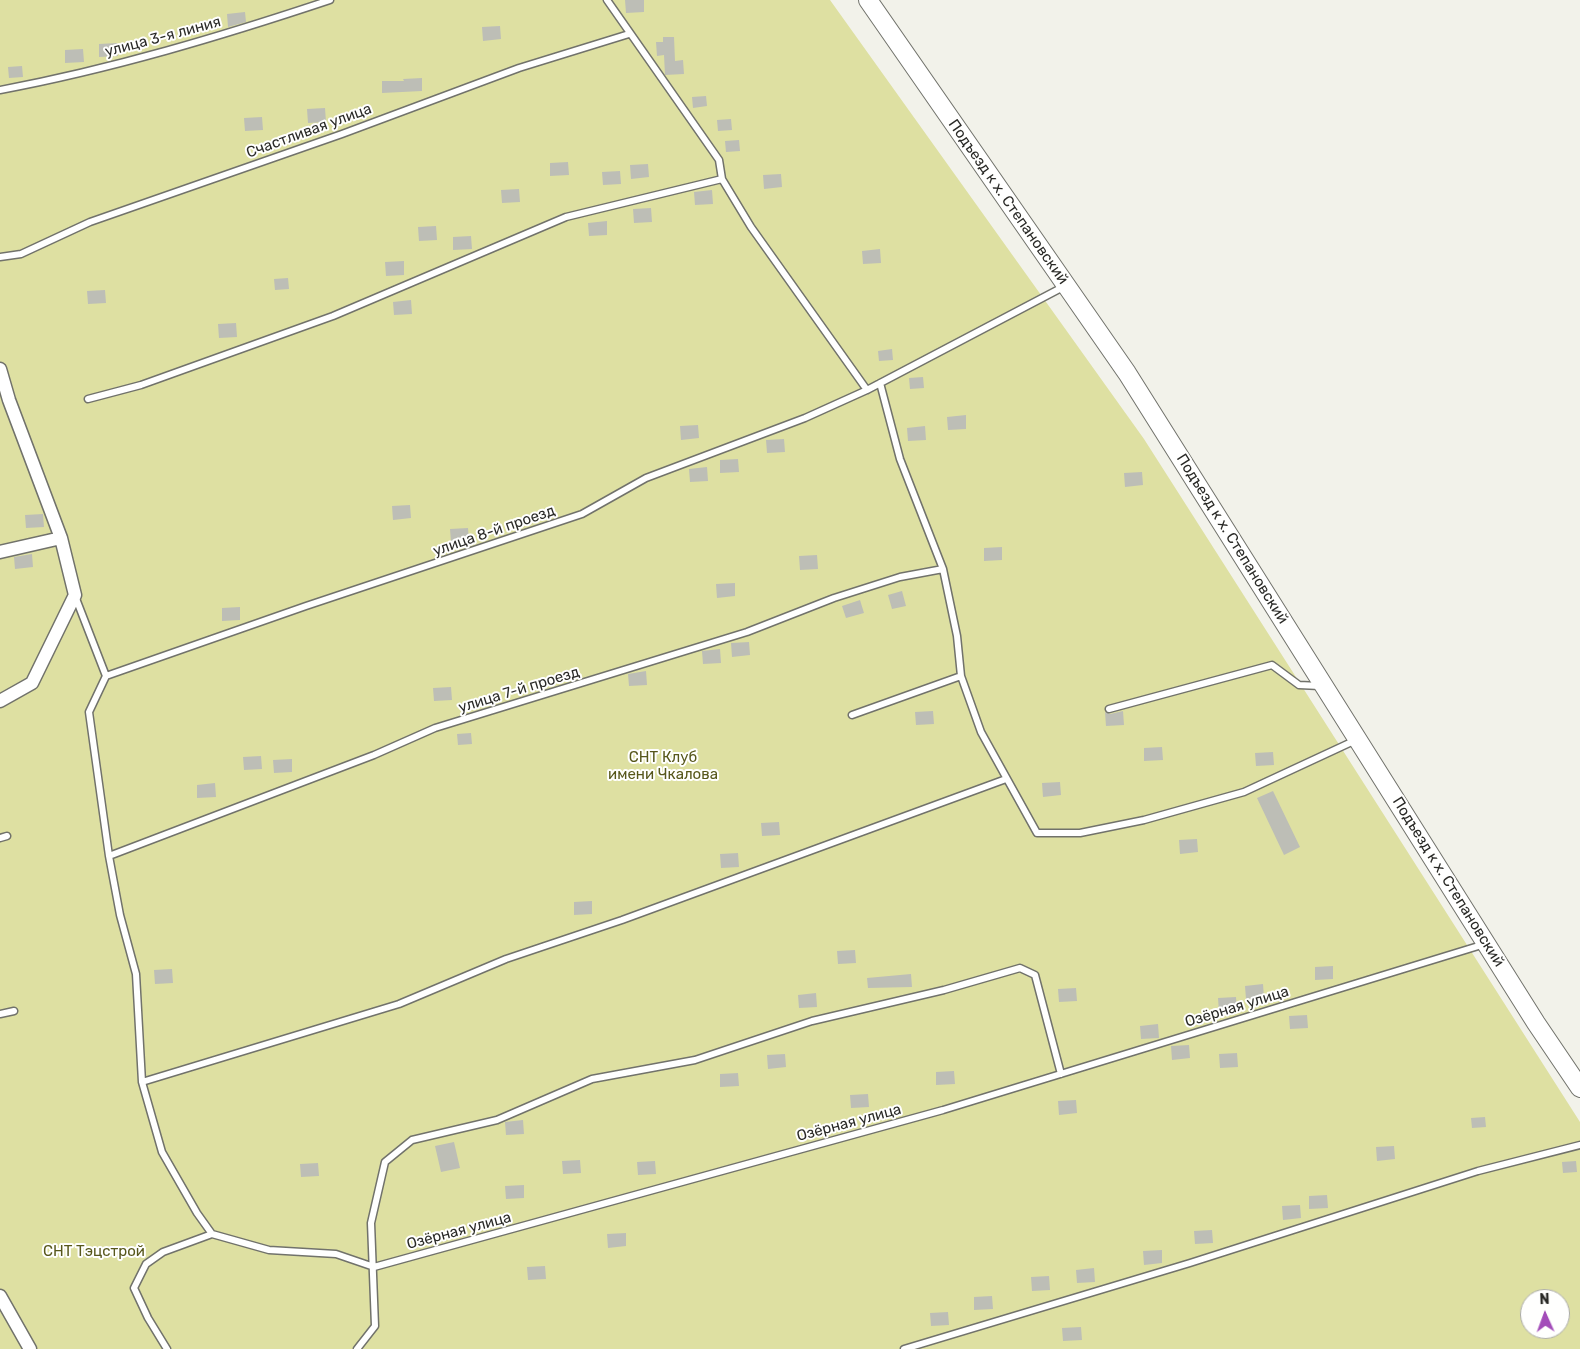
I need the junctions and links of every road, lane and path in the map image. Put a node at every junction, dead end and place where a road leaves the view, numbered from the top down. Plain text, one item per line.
1 (330, 0) edge
2 (607, 0) edge
3 (868, 0) edge
4 (629, 34) junction
5 (0, 90) edge
6 (722, 179) junction
7 (0, 257) edge
8 (1066, 286) junction
9 (0, 369) edge
10 (880, 383) junction
11 (867, 390) junction
12 (88, 399) dead end
13 (5, 401) edge
14 (61, 538) junction
15 (0, 552) edge
16 (943, 569) junction
17 (75, 595) junction
18 (106, 676) junction
19 (961, 676) junction
20 (1324, 686) junction
21 (0, 701) edge
22 (1109, 709) dead end
23 (852, 715) dead end
24 (1358, 739) junction
25 (1006, 779) junction
26 (109, 856) junction
27 (1487, 944) junction
28 (14, 1011) dead end
29 (0, 1014) edge
30 (1061, 1074) junction
31 (142, 1082) junction
32 (1580, 1088) edge
33 (1580, 1145) edge
34 (212, 1234) junction
35 (374, 1267) junction
36 (0, 1296) edge
37 (30, 1349) edge
38 (167, 1349) edge
39 (357, 1349) edge
40 (904, 1349) edge

1 - 5 lane, улица 3-я линия
2 - 4 lane
3 - 8 street, Подъезд к х. Степановский
4 - 6 lane
4 - 7 lane, Счастливая улица
6 - 11 lane
6 - 12 lane
8 - 10 lane, улица 8-й проезд
8 - 20 street, Подъезд к х. Степановский
9 - 13 street
10 - 11 lane, улица 8-й проезд
10 - 16 lane
11 - 18 lane, улица 8-й проезд
13 - 14 street
14 - 15 street
14 - 17 street
16 - 19 lane
16 - 26 lane, улица 7-й проезд
17 - 18 lane
17 - 21 street
18 - 26 lane
19 - 23 lane
19 - 25 lane
20 - 22 lane
20 - 24 street, Подъезд к х. Степановский
24 - 25 lane
24 - 27 street, Подъезд к х. Степановский
25 - 31 lane
26 - 31 lane
27 - 30 lane, Озёрная улица
27 - 32 street, Подъезд к х. Степановский
28 - 29 lane
30 - 35 lane, Озёрная улица
30 - 35 lane
31 - 34 lane
33 - 40 lane
34 - 35 lane
34 - 38 lane
35 - 39 lane
36 - 37 street

